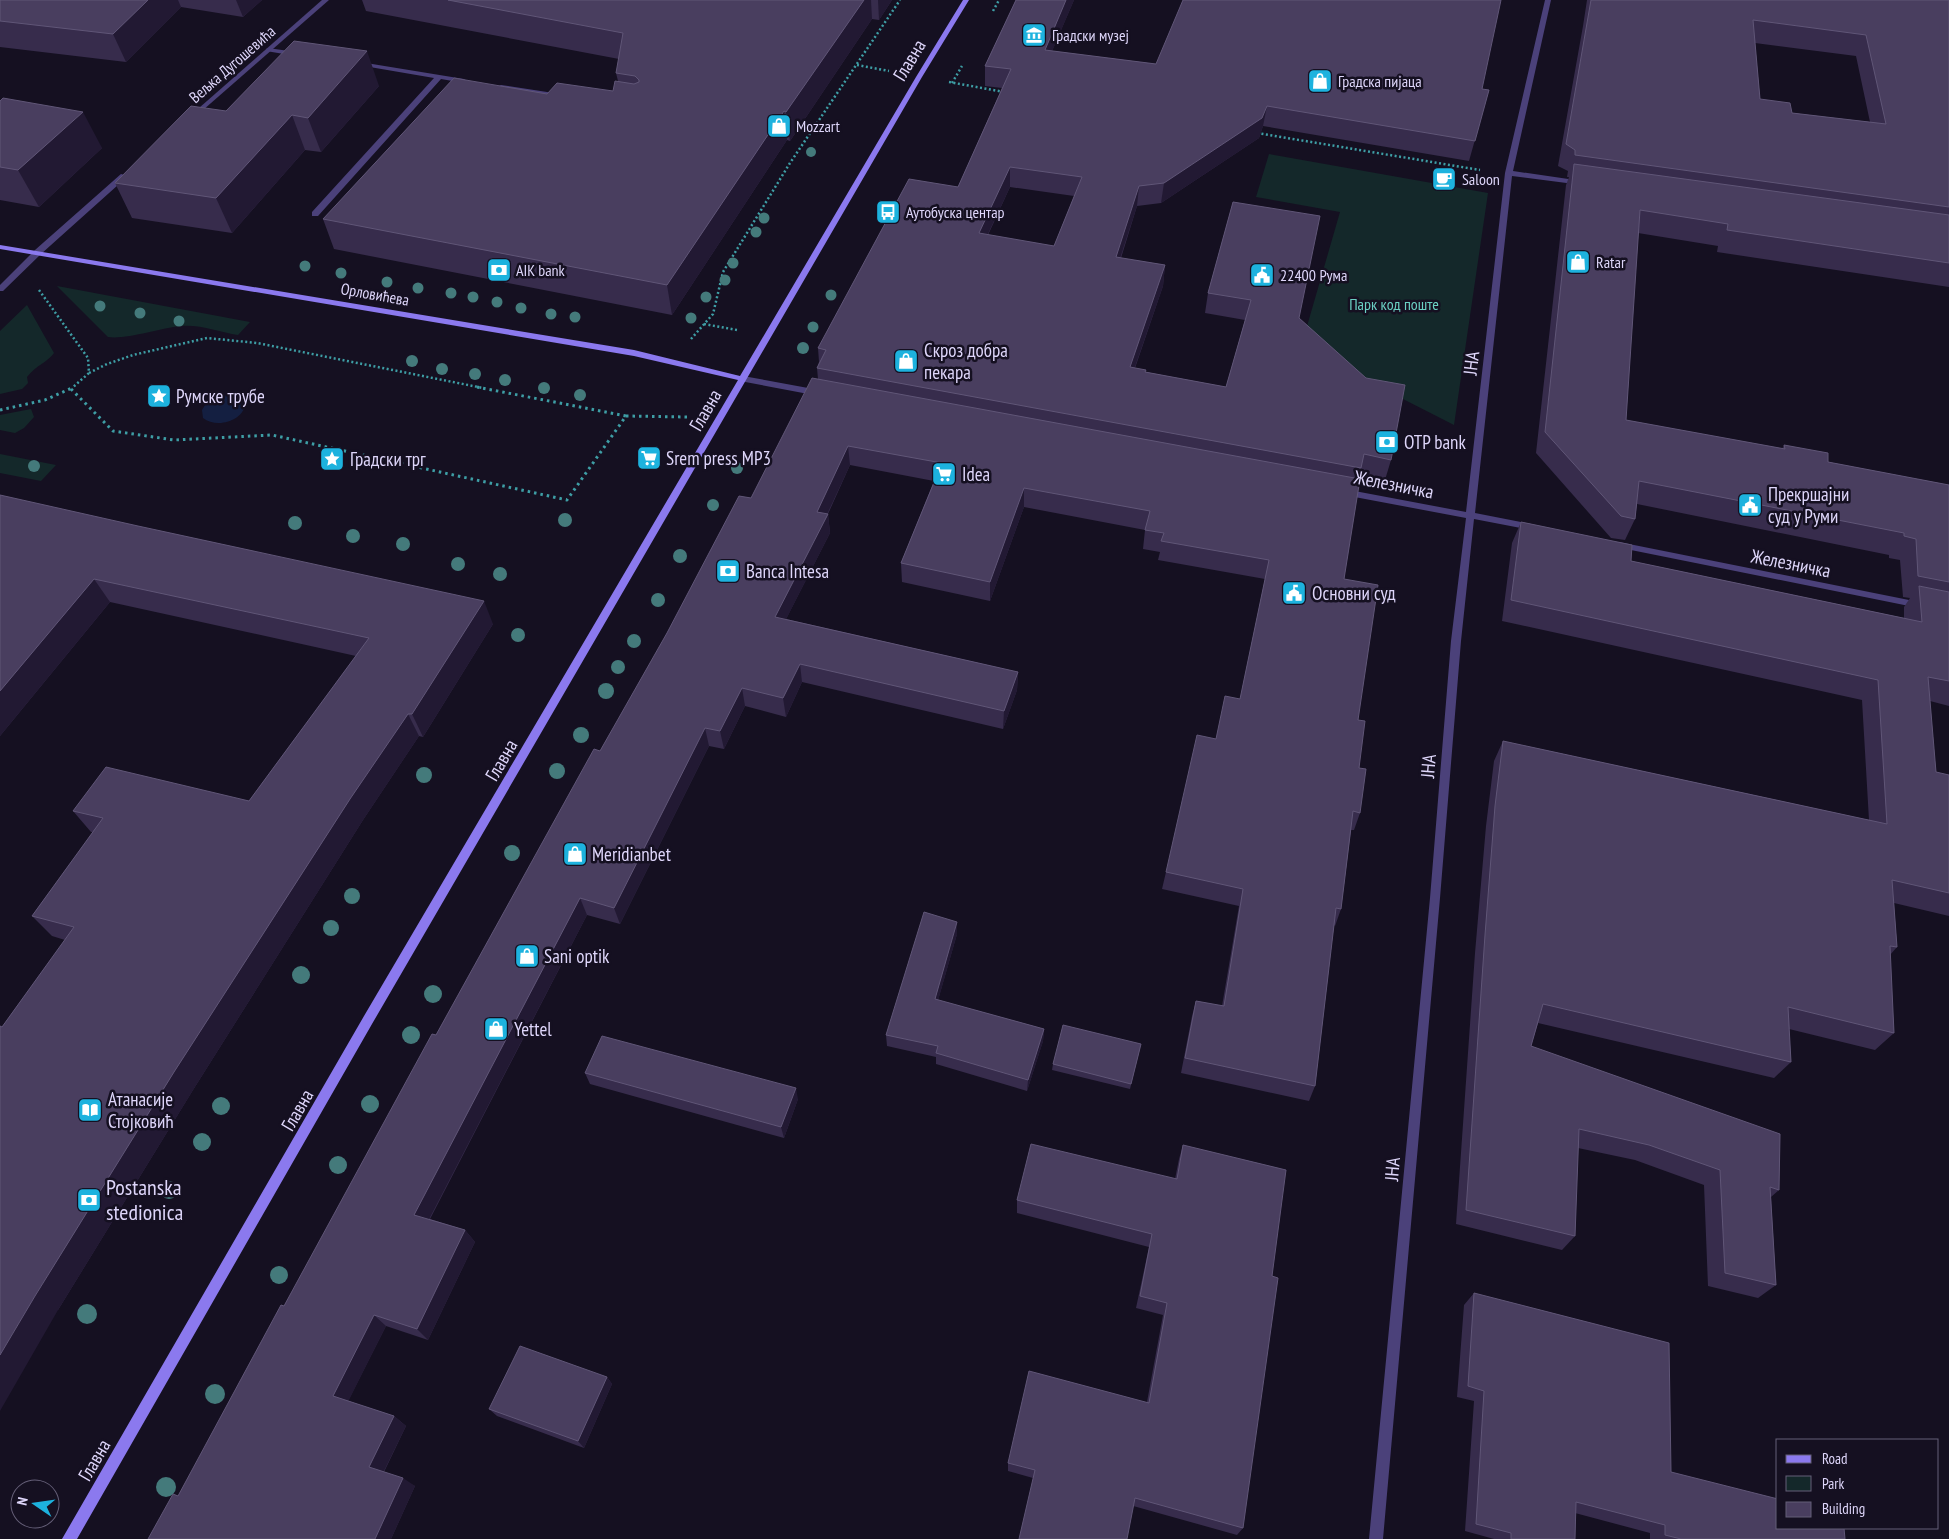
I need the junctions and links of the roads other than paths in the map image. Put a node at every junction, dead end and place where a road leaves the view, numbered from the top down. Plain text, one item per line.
1 (326, 0) edge
2 (966, 0) edge
3 (1548, 0) edge
4 (268, 50) junction
5 (306, 56) edge
6 (353, 63) edge
7 (439, 77) junction
8 (468, 81) edge
9 (496, 86) edge
10 (564, 96) edge
11 (186, 122) edge
12 (128, 173) edge
13 (1510, 173) junction
14 (1591, 185) edge
15 (315, 214) dead end
16 (0, 247) edge
17 (38, 252) junction
18 (0, 289) edge
19 (743, 379) junction
20 (828, 395) edge
21 (1334, 490) edge
22 (1472, 515) junction
23 (1537, 528) edge
24 (1614, 544) edge
25 (1932, 607) edge
26 (69, 1539) edge
27 (1376, 1539) edge

1 - 4 street, Вељка Дугошевића
2 - 19 main road, Главна
3 - 13 street, ЈНА
4 - 5 street
4 - 11 street, Вељка Дугошевића
6 - 7 street
7 - 8 street
7 - 15 street
9 - 10 street
12 - 17 street
13 - 14 street
13 - 22 street, ЈНА
16 - 17 main road, Орловићева
17 - 18 street
17 - 19 main road, Орловићева
19 - 20 street
19 - 26 main road, Главна
21 - 22 street, Железничка
22 - 23 street, Железничка
22 - 27 street, ЈНА
24 - 25 street, Железничка

